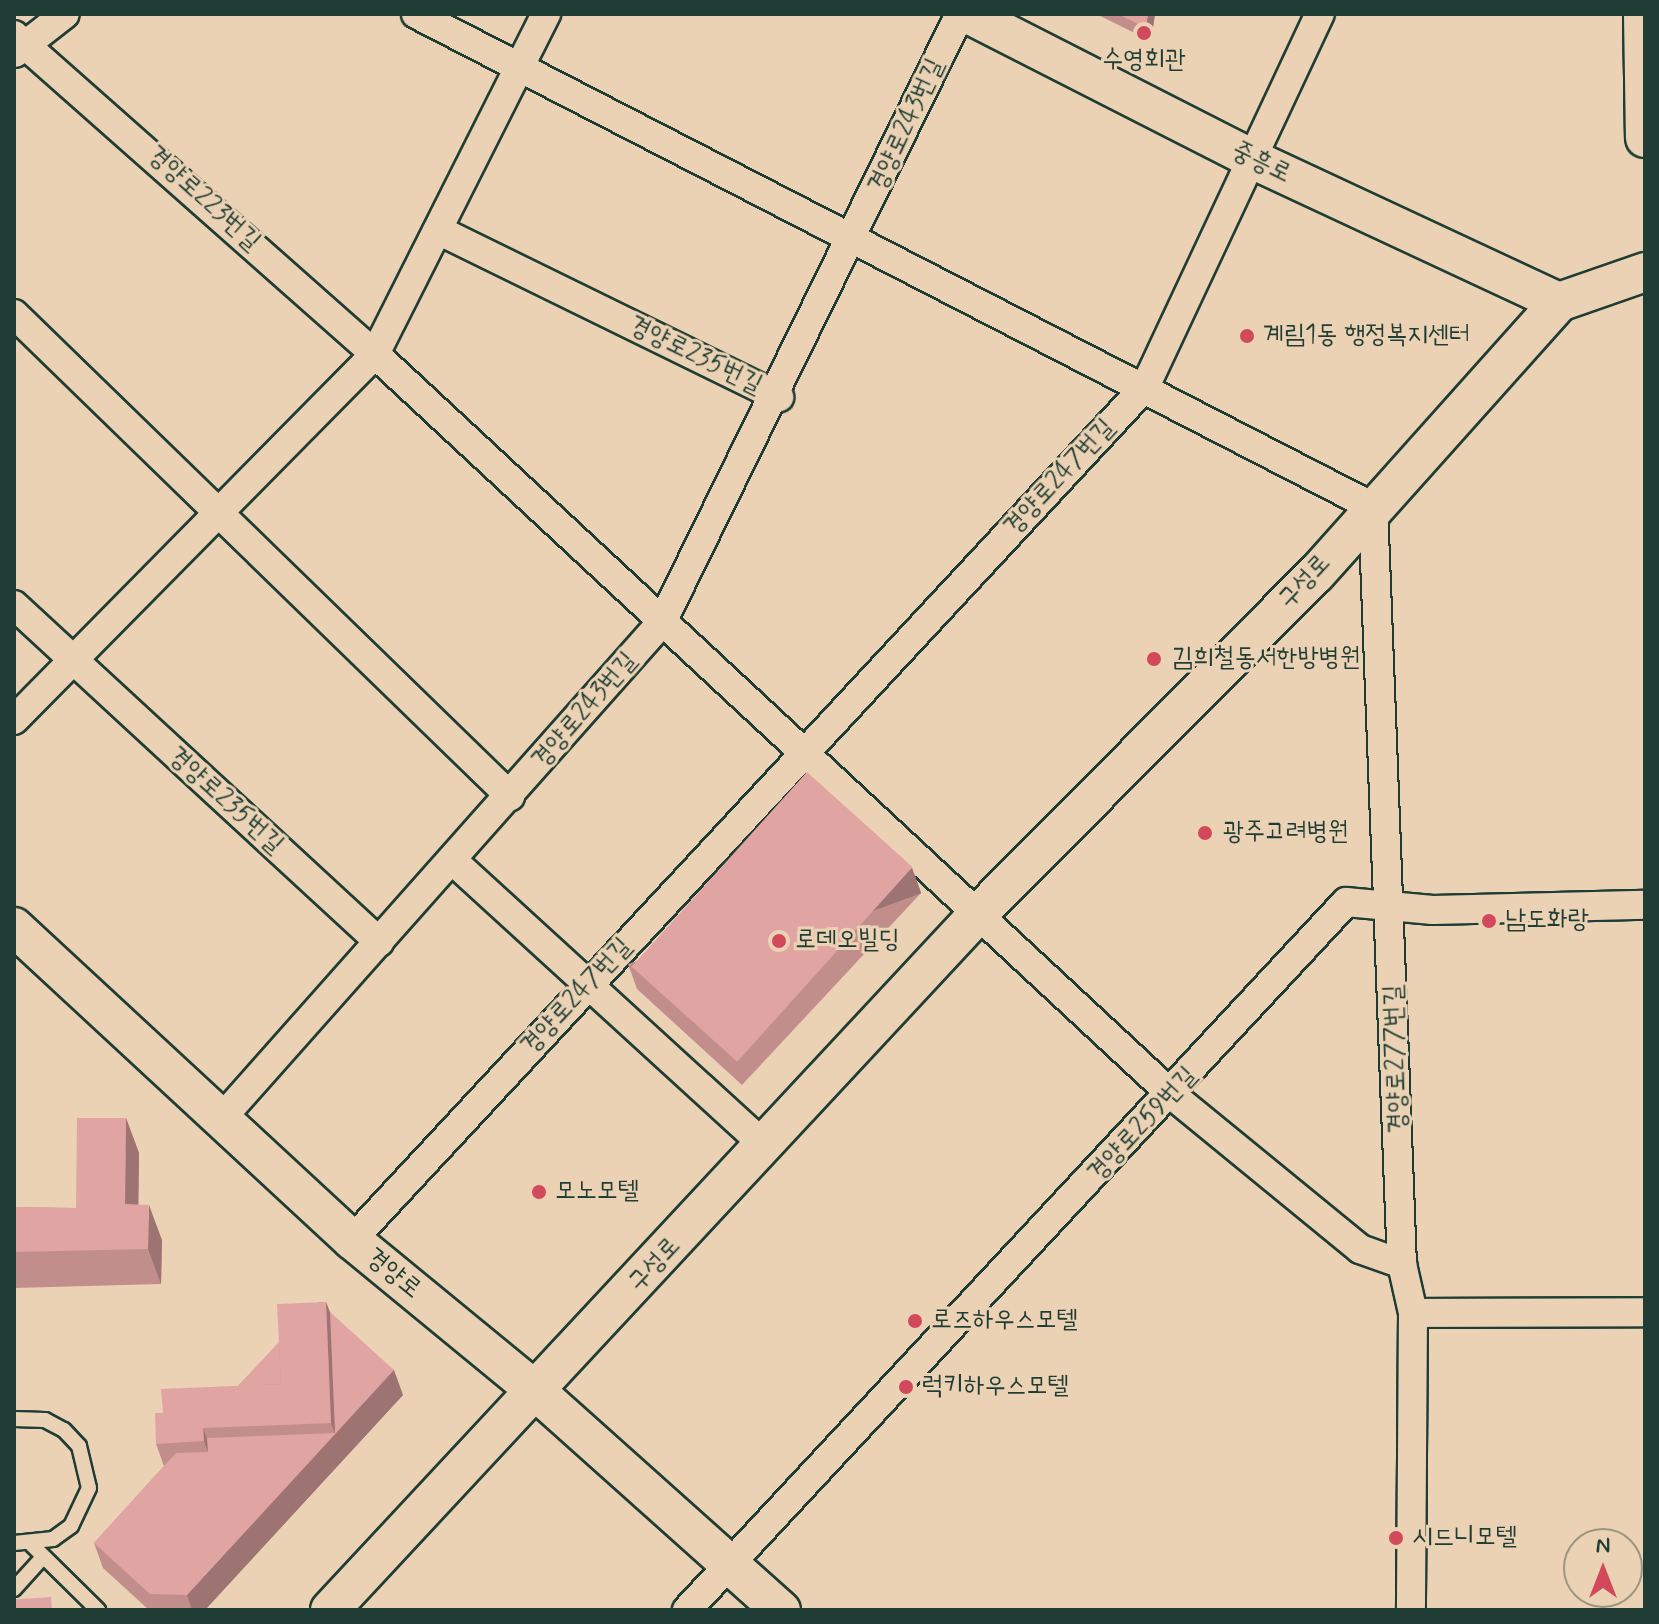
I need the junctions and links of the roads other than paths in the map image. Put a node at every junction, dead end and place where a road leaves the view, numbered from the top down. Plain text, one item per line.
1 (65, 14) edge
2 (416, 14) edge
3 (546, 14) edge
4 (960, 14) edge
5 (968, 14) edge
6 (1320, 14) edge
7 (1643, 14) edge
8 (19, 44) edge
9 (520, 67) junction
10 (1645, 138) edge
11 (1254, 160) junction
12 (438, 230) junction
13 (854, 238) junction
14 (1645, 272) edge
15 (1559, 302) junction
16 (14, 314) edge
17 (375, 354) junction
18 (1145, 387) junction
19 (779, 397) junction
20 (1373, 507) junction
21 (219, 513) junction
22 (14, 605) edge
23 (662, 622) junction
24 (72, 660) junction
25 (14, 720) edge
26 (803, 753) junction
27 (510, 796) junction
28 (452, 860) junction
29 (1645, 905) edge
30 (1392, 906) junction
31 (976, 916) junction
32 (14, 927) edge
33 (379, 942) junction
34 (589, 985) junction
35 (1172, 1095) junction
36 (220, 1120) junction
37 (765, 1146) junction
38 (352, 1240) junction
39 (1402, 1264) junction
40 (1645, 1312) edge
41 (1413, 1313) junction
42 (538, 1393) junction
43 (14, 1419) edge
44 (14, 1543) edge
45 (32, 1545) junction
46 (43, 1557) junction
47 (731, 1562) junction
48 (14, 1589) edge
49 (98, 1610) edge
50 (330, 1610) edge
51 (687, 1610) edge
52 (781, 1610) edge
53 (1411, 1610) edge

1 - 8 street, 경양로223번길
2 - 9 street
3 - 9 street
4 - 13 street, 경양로243번길
5 - 11 street, 중흥로
6 - 11 street, 경양로247번길
7 - 10 street
8 - 17 street, 경양로223번길
9 - 12 street
9 - 13 street
11 - 15 street, 중흥로
11 - 18 street, 경양로247번길
12 - 17 street
12 - 19 street, 경양로235번길
13 - 18 street
13 - 19 street, 경양로243번길
14 - 15 street, 구성로
15 - 20 street, 구성로
16 - 21 street
17 - 21 street
17 - 23 street
18 - 20 street
18 - 26 street, 경양로247번길
19 - 23 street, 경양로243번길
20 - 30 street, 경양로277번길
20 - 31 street, 구성로
21 - 24 street
21 - 27 street
22 - 24 street
23 - 26 street
23 - 27 street, 경양로243번길
24 - 25 street
24 - 33 street, 경양로235번길
26 - 31 street
26 - 34 street, 경양로247번길
27 - 28 street, 경양로243번길
28 - 33 street, 경양로243번길
28 - 34 street
29 - 30 street, 경양로259번길
30 - 35 street, 경양로259번길
30 - 39 street, 경양로277번길
31 - 35 street
31 - 37 street, 구성로
32 - 36 street, 경양로
33 - 36 street, 경양로243번길
34 - 37 street
34 - 38 street, 경양로247번길
35 - 39 street
35 - 47 street, 경양로259번길
36 - 38 street, 경양로
37 - 42 street, 구성로
38 - 42 street, 경양로
39 - 41 street, 경양로277번길
40 - 41 street
41 - 53 street, 경양로277번길
42 - 47 street, 경양로
42 - 50 street, 구성로
43 - 45 lane
44 - 45 lane
45 - 46 lane
46 - 48 lane
46 - 49 lane
47 - 51 street, 경양로259번길
47 - 52 street, 경양로

